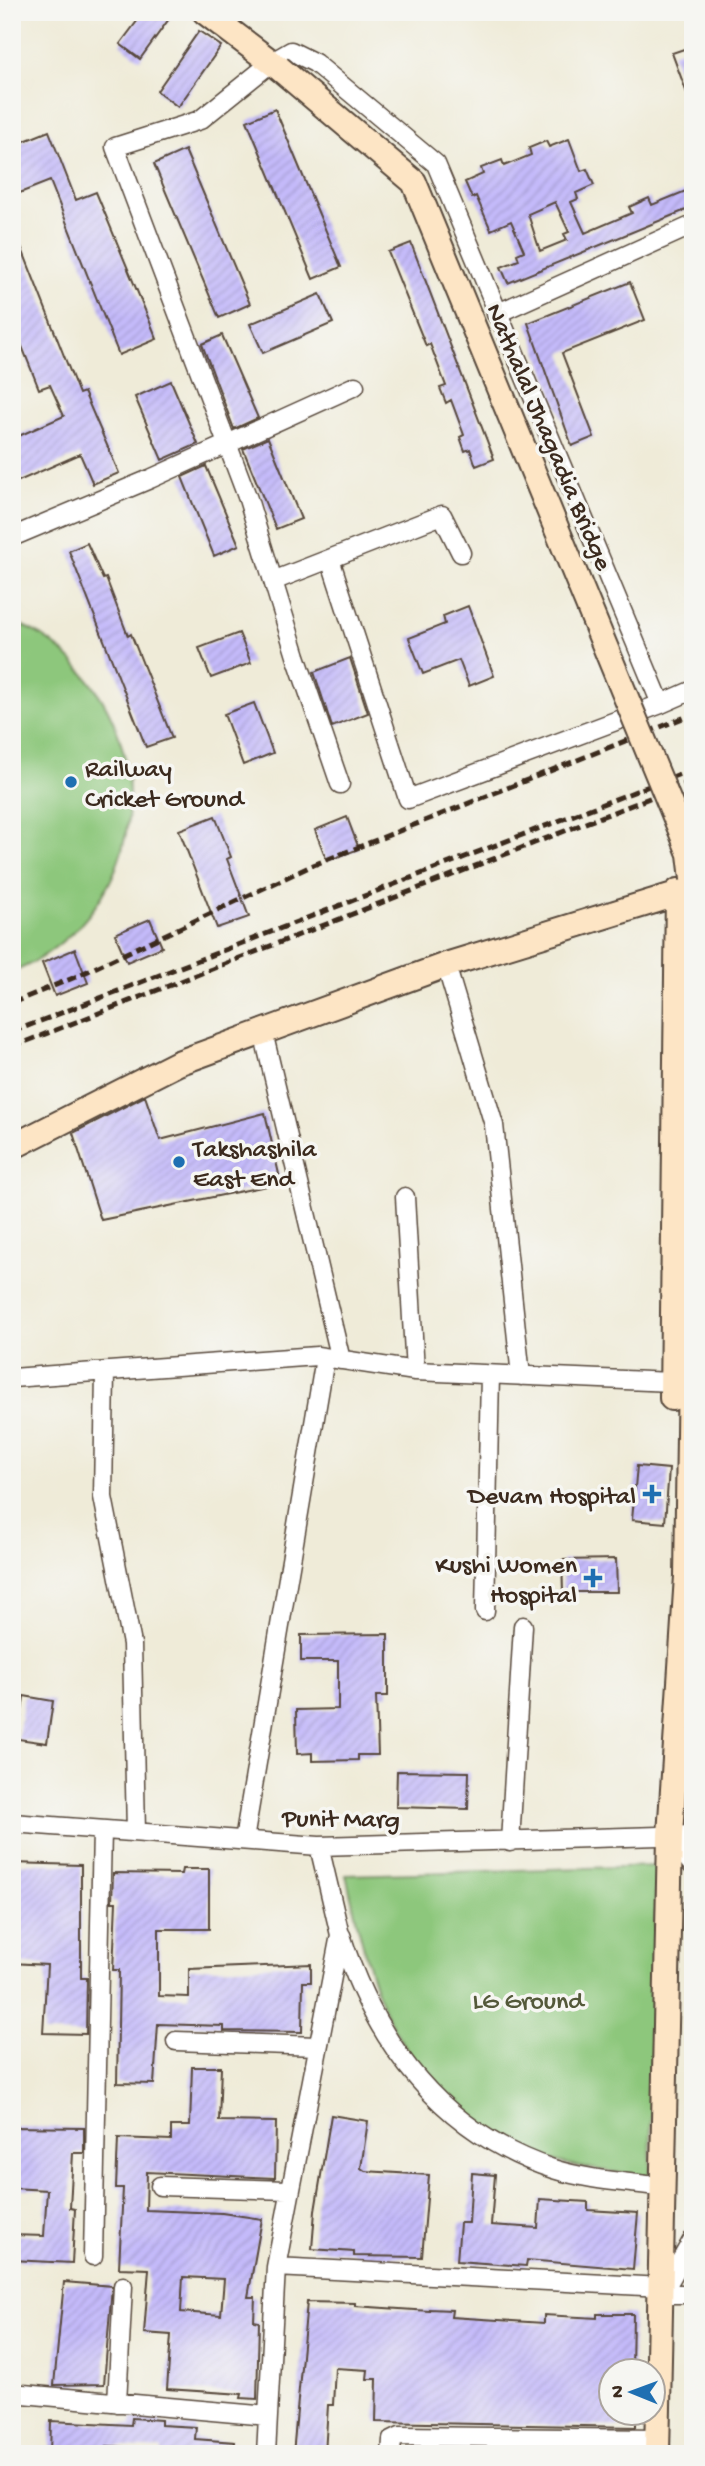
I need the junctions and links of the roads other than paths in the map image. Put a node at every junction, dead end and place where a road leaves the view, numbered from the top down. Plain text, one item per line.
1 (205, 12) edge
2 (228, 12) edge
3 (280, 61) junction
4 (693, 225) edge
5 (496, 314) junction
6 (355, 386) dead end
7 (227, 444) junction
8 (12, 537) edge
9 (461, 553) dead end
10 (330, 559) junction
11 (273, 581) junction
12 (693, 690) edge
13 (661, 704) junction
14 (340, 784) dead end
15 (693, 827) edge
16 (688, 886) edge
17 (446, 965) junction
18 (263, 1032) junction
19 (12, 1147) edge
20 (693, 1151) edge
21 (405, 1198) dead end
22 (333, 1359) junction
23 (415, 1371) junction
24 (105, 1372) junction
25 (490, 1375) junction
26 (521, 1376) junction
27 (12, 1378) edge
28 (673, 1382) junction
29 (485, 1611) dead end
30 (689, 1614) edge
31 (523, 1626) dead end
32 (12, 1823) edge
33 (102, 1830) junction
34 (135, 1832) junction
35 (681, 1835) edge
36 (244, 1840) junction
37 (510, 1842) junction
38 (319, 1846) junction
39 (693, 1866) edge
40 (340, 1935) junction
41 (176, 2041) dead end
42 (317, 2046) junction
43 (160, 2186) dead end
44 (663, 2187) junction
45 (288, 2190) junction
46 (693, 2239) edge
47 (93, 2256) dead end
48 (276, 2267) junction
49 (122, 2286) dead end
50 (662, 2291) junction
51 (693, 2294) edge
52 (12, 2393) edge
53 (117, 2403) junction
54 (268, 2416) junction
55 (658, 2446) edge
56 (266, 2454) edge
57 (391, 2454) edge

1 - 3 street
2 - 3 street
3 - 5 street
3 - 7 street
3 - 15 street, Nathalal Jhagadia Bridge
3 - 16 street, Nathalal Jhagadia Bridge, bridge
4 - 5 street
5 - 13 street
6 - 7 street
7 - 8 street
7 - 11 street
9 - 10 street
10 - 11 street
10 - 13 street
11 - 14 street
12 - 13 street
16 - 17 street
16 - 28 street, Nathalal Jhagadia Bridge
17 - 18 street
17 - 26 street
18 - 19 street
18 - 22 street
20 - 30 street
21 - 23 street
22 - 23 street
22 - 24 street
22 - 36 street
23 - 25 street
24 - 27 street
24 - 34 street
25 - 26 street
25 - 29 street
26 - 28 street
28 - 30 street, Nathalal Jhagadia Bridge
30 - 35 street
31 - 37 street
32 - 33 street, Punit Marg
33 - 34 street, Punit Marg
33 - 47 street
34 - 36 street, Punit Marg
35 - 37 street, Punit Marg
35 - 39 street
35 - 44 street
36 - 38 street, Punit Marg
37 - 38 street, Punit Marg
38 - 40 street
40 - 42 street
40 - 44 street
41 - 42 street
42 - 45 street
43 - 45 street
44 - 50 street
45 - 48 street
46 - 50 street
48 - 50 street
48 - 54 street
49 - 53 street
50 - 51 street
50 - 55 street
52 - 53 street
53 - 54 street
54 - 56 street
55 - 57 street

